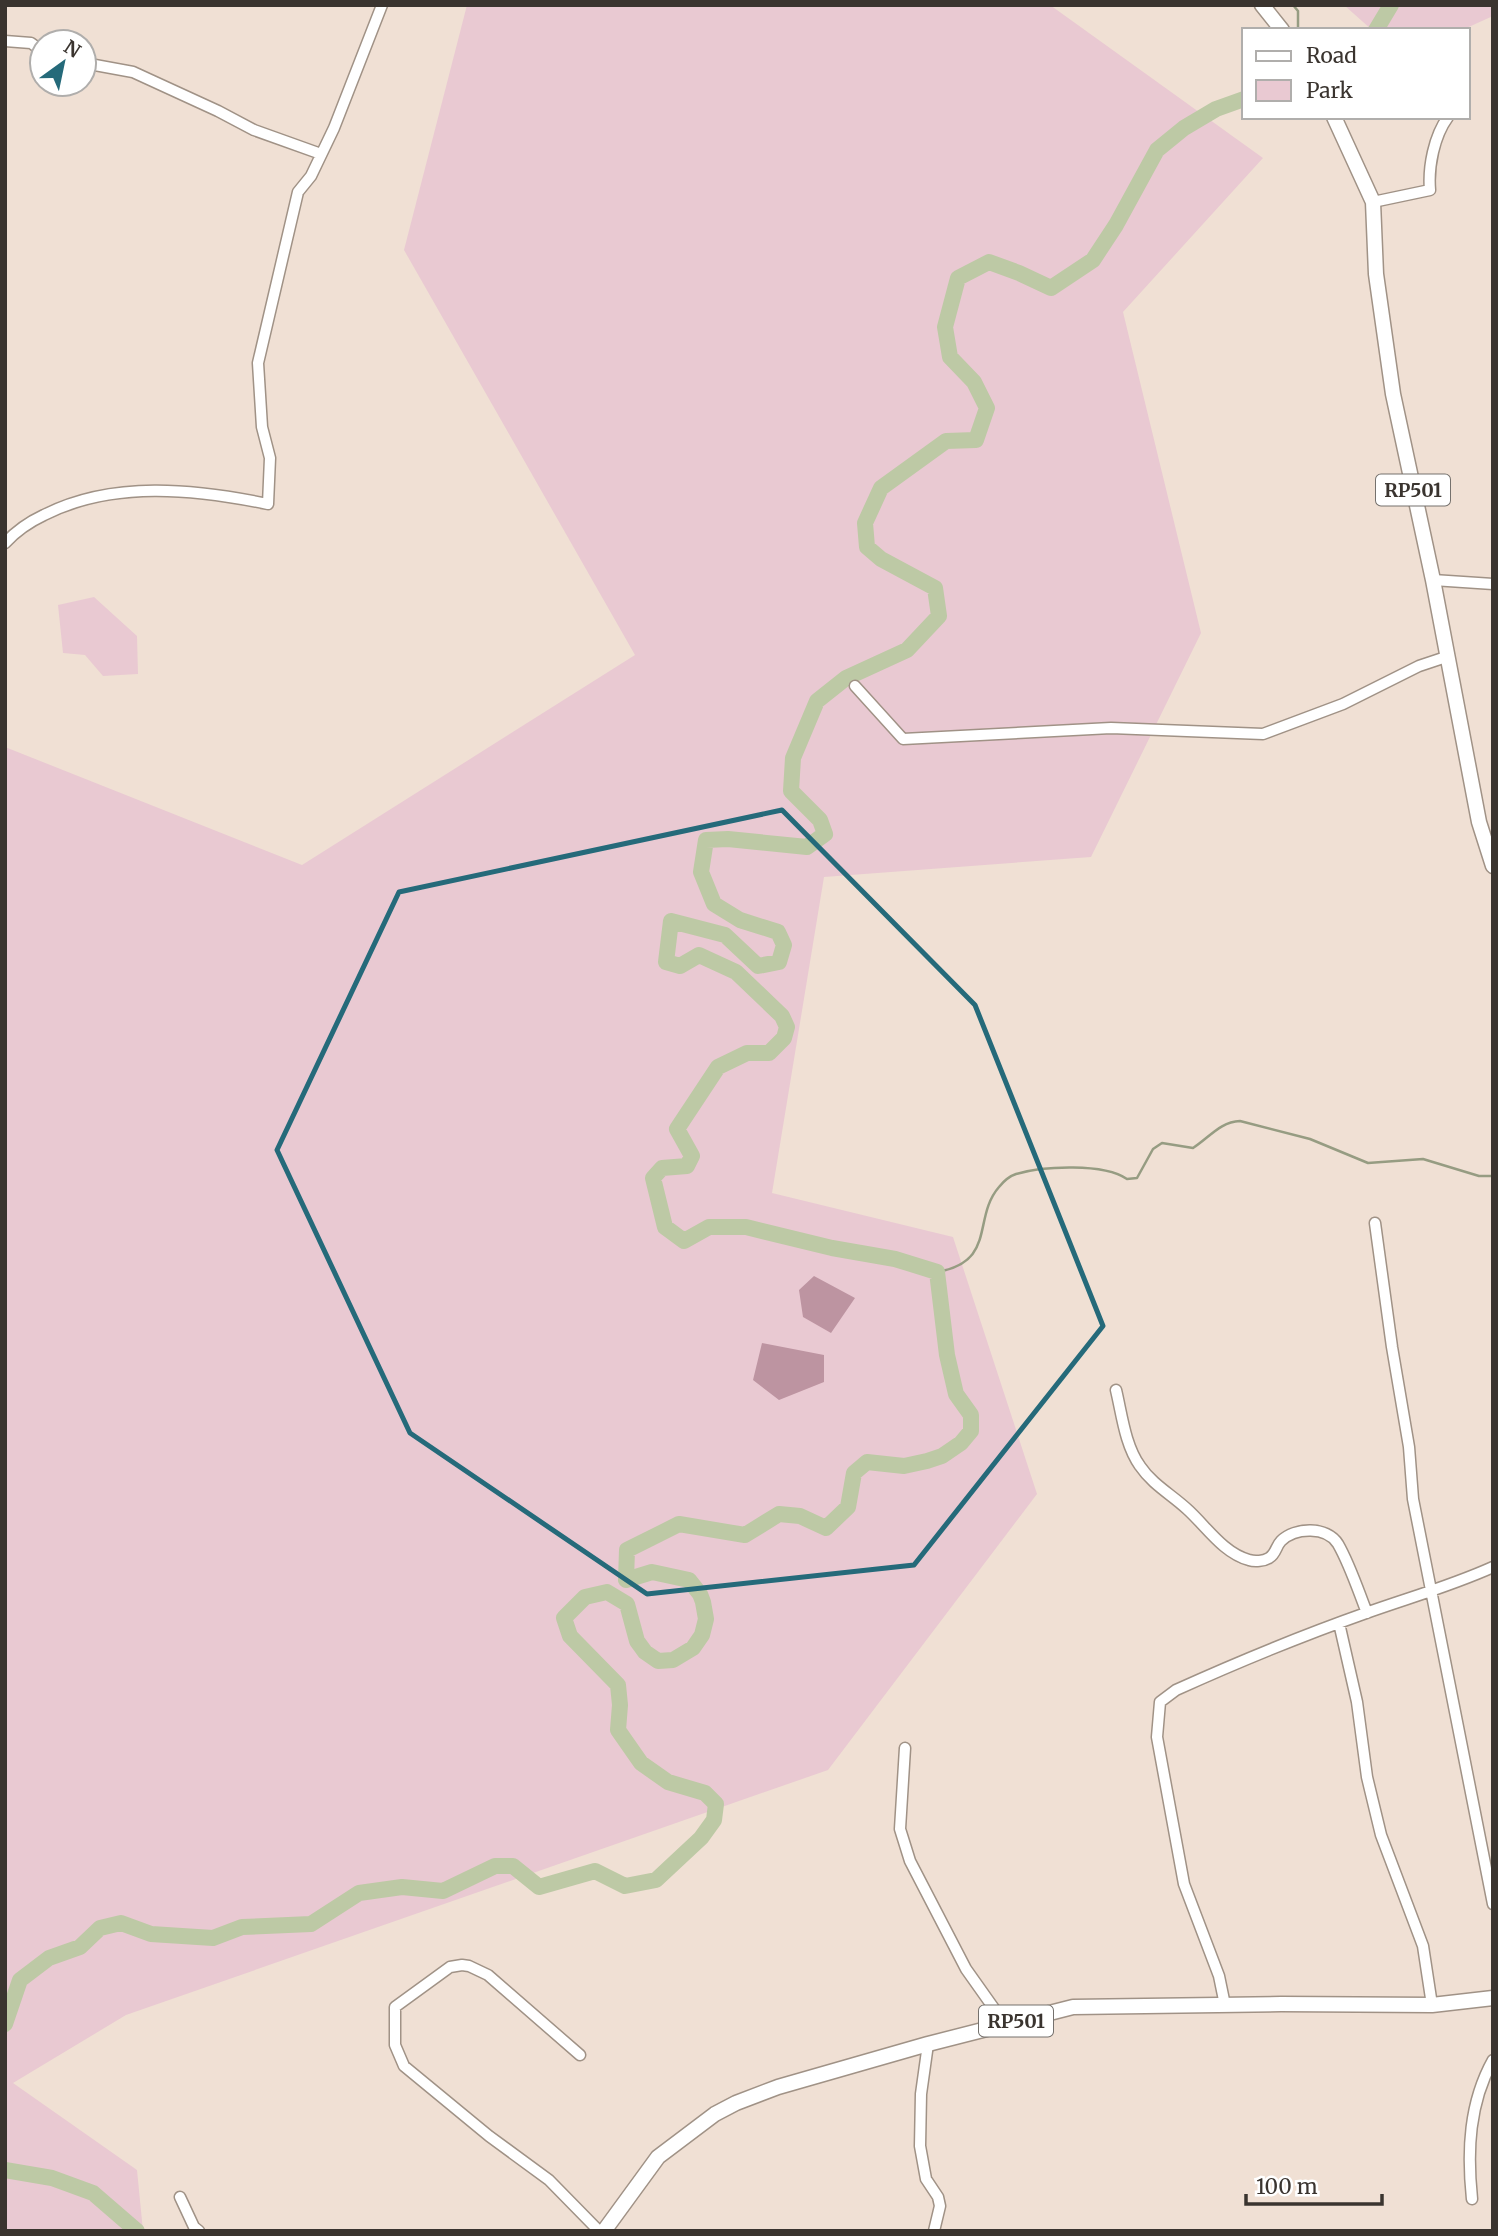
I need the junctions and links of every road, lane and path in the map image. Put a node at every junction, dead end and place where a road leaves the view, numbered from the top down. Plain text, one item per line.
1 (382, 5) edge
2 (1262, 5) edge
3 (1280, 28) edge
4 (5, 41) edge
5 (28, 43) edge
6 (98, 66) edge
7 (1335, 119) edge
8 (1447, 119) edge
9 (321, 154) junction
10 (1373, 202) junction
11 (5, 543) edge
12 (1433, 580) junction
13 (1493, 584) edge
14 (1447, 657) junction
15 (855, 686) dead end
16 (1493, 866) edge
17 (1375, 1223) dead end
18 (1116, 1390) dead end
19 (1493, 1567) edge
20 (1432, 1592) junction
21 (1367, 1613) junction
22 (1339, 1623) junction
23 (905, 1748) dead end
24 (1493, 1904) edge
25 (1493, 1998) edge
26 (1225, 2005) junction
27 (1432, 2005) junction
28 (1004, 2024) junction
29 (928, 2044) junction
30 (580, 2056) dead end
31 (1493, 2060) edge
32 (180, 2197) dead end
33 (1472, 2199) dead end
34 (199, 2231) edge
35 (601, 2231) edge
36 (933, 2231) edge

1 - 9 street
2 - 3 main road
4 - 5 street
6 - 9 street
7 - 10 main road, RP501
8 - 10 street
9 - 11 street
10 - 12 main road, RP501
12 - 13 street
12 - 14 main road, RP501
14 - 15 street
14 - 16 main road, RP501
17 - 20 street
18 - 21 street
19 - 20 street
20 - 21 street
20 - 24 street
21 - 22 street
22 - 26 street
22 - 27 street
23 - 28 street
25 - 27 main road, RP501
26 - 27 main road, RP501
26 - 28 main road, RP501
28 - 29 main road, RP501
29 - 35 main road, RP501
29 - 36 street
30 - 35 street
31 - 33 street
32 - 34 street

